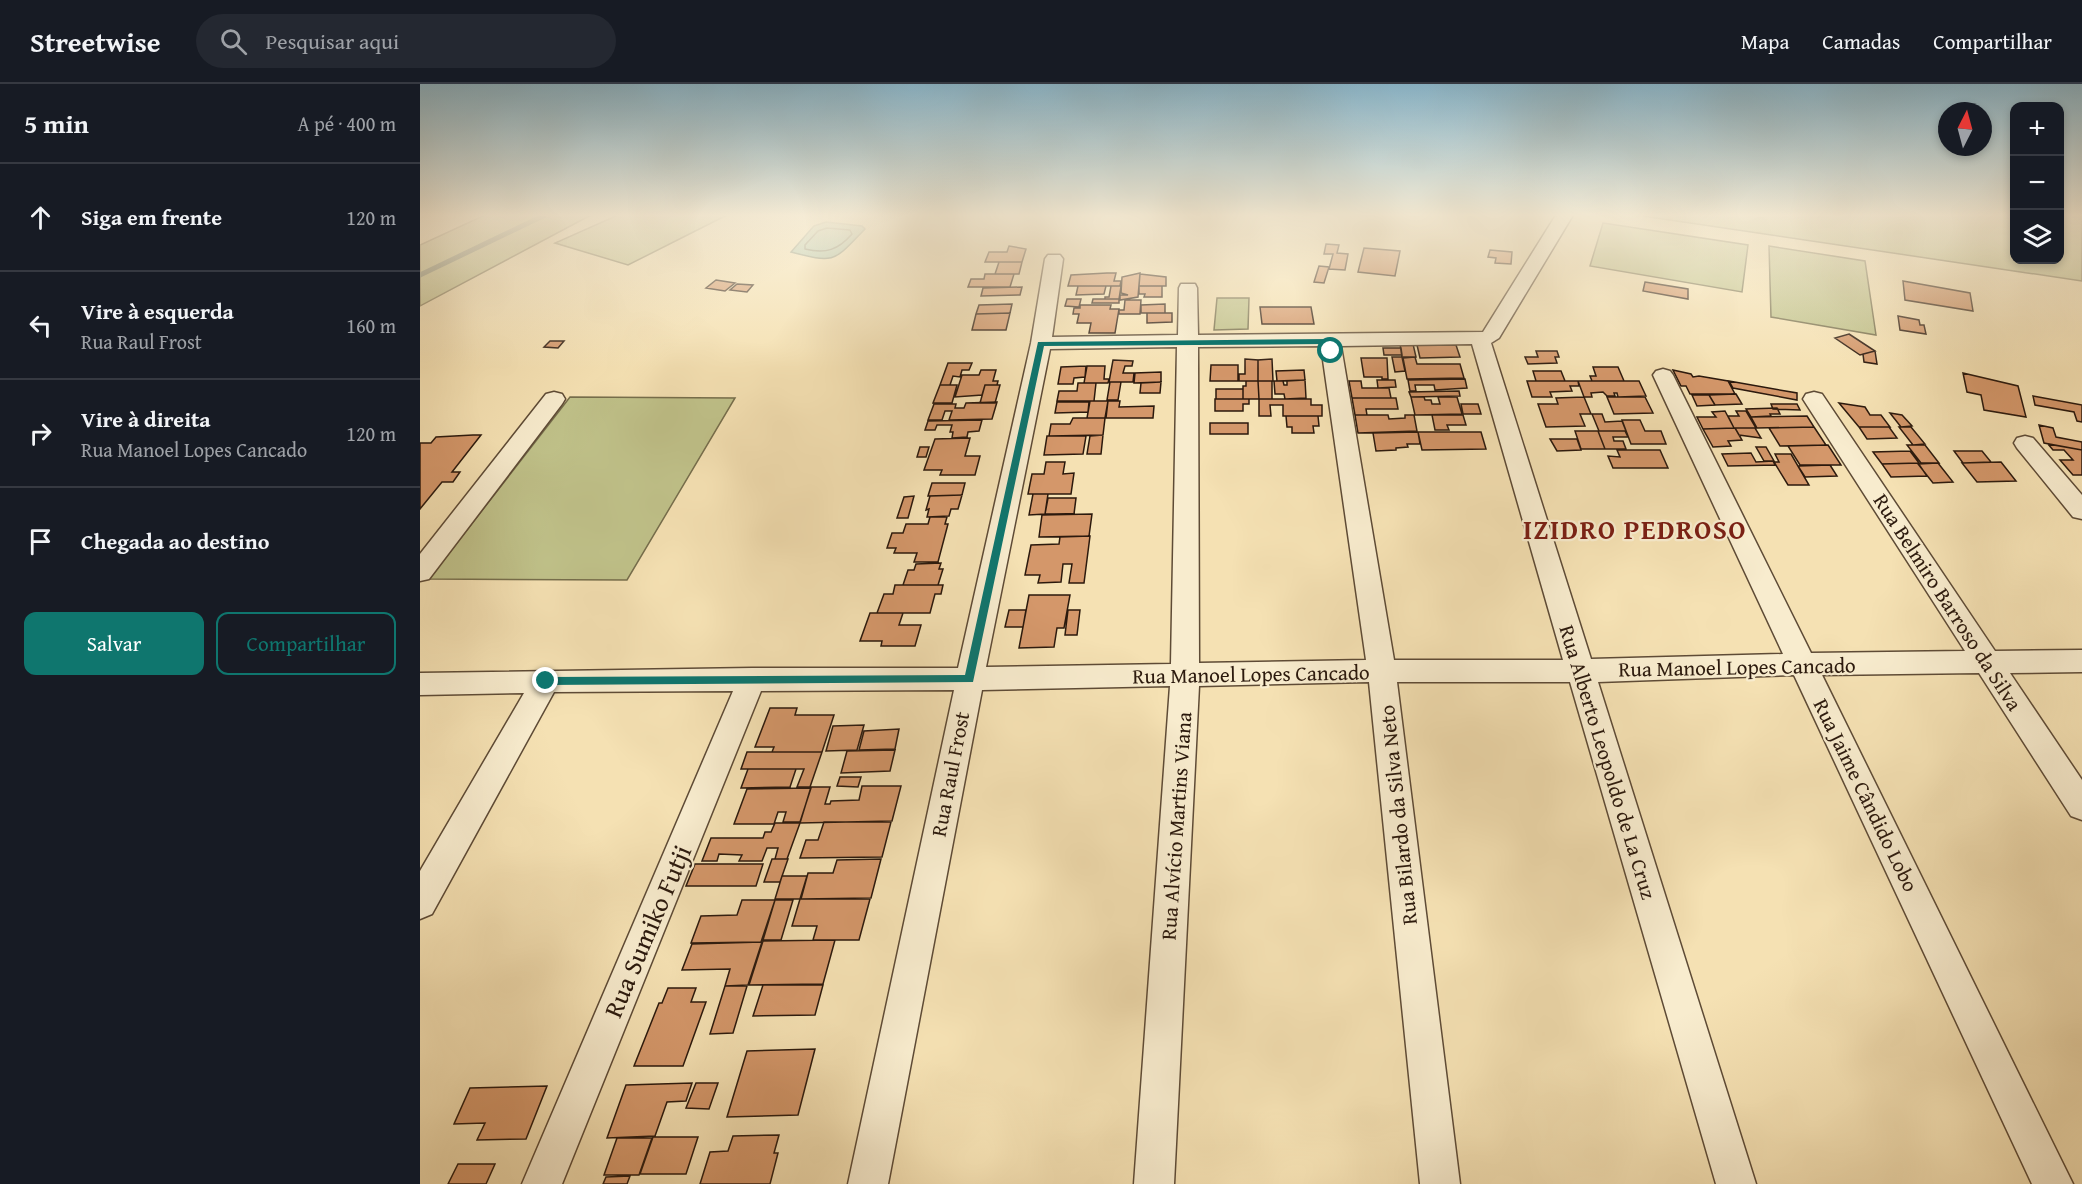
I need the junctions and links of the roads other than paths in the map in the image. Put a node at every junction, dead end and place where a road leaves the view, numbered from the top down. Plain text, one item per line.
1 (1053, 266) edge
2 (1533, 266) edge
3 (1188, 288) dead end
4 (1480, 339) junction
5 (1330, 341) junction
6 (1187, 342) junction
7 (1041, 343) junction
8 (1663, 375) dead end
9 (554, 399) dead end
10 (1814, 399) dead end
11 (2025, 443) dead end
12 (2082, 511) edge
13 (420, 572) edge
14 (2082, 661) edge
15 (1988, 663) junction
16 (1803, 664) junction
17 (1382, 671) junction
18 (1580, 671) junction
19 (1185, 676) junction
20 (752, 679) junction
21 (969, 679) junction
22 (546, 681) junction
23 (420, 684) edge
24 (2082, 806) edge
25 (420, 903) edge
26 (542, 1184) edge
27 (868, 1184) edge
28 (1154, 1184) edge
29 (1440, 1184) edge
30 (1736, 1184) edge
31 (2053, 1184) edge

1 - 7 street, Rua Raul Frost
2 - 4 street
3 - 6 street, Rua Alvício Martins Viana
4 - 5 street
4 - 18 street, Rua Alberto Leopoldo de La Cruz
5 - 6 street
5 - 17 street, Rua Bilardo da Silva Neto
6 - 7 street
6 - 19 street, Rua Alvício Martins Viana
7 - 21 street, Rua Raul Frost
8 - 16 street, Rua Jaime Cândido Lobo
9 - 13 street
10 - 15 street, Rua Belmiro Barroso da Silva
11 - 12 street
14 - 15 street, Rua Manoel Lopes Cancado
15 - 16 street, Rua Manoel Lopes Cancado
15 - 24 street, Rua Belmiro Barroso da Silva
16 - 18 street, Rua Manoel Lopes Cancado
16 - 31 street, Rua Jaime Cândido Lobo
17 - 18 street, Rua Manoel Lopes Cancado
17 - 19 street, Rua Manoel Lopes Cancado
17 - 29 street, Rua Bilardo da Silva Neto
18 - 30 street, Rua Alberto Leopoldo de La Cruz
19 - 21 street, Rua Manoel Lopes Cancado
19 - 28 street, Rua Alvício Martins Viana
20 - 21 street, Rua Manoel Lopes Cancado
20 - 22 street, Rua Manoel Lopes Cancado
20 - 26 street, Rua Sumiko Futji
21 - 27 street, Rua Raul Frost
22 - 23 street, Rua Manoel Lopes Cancado
22 - 25 street

